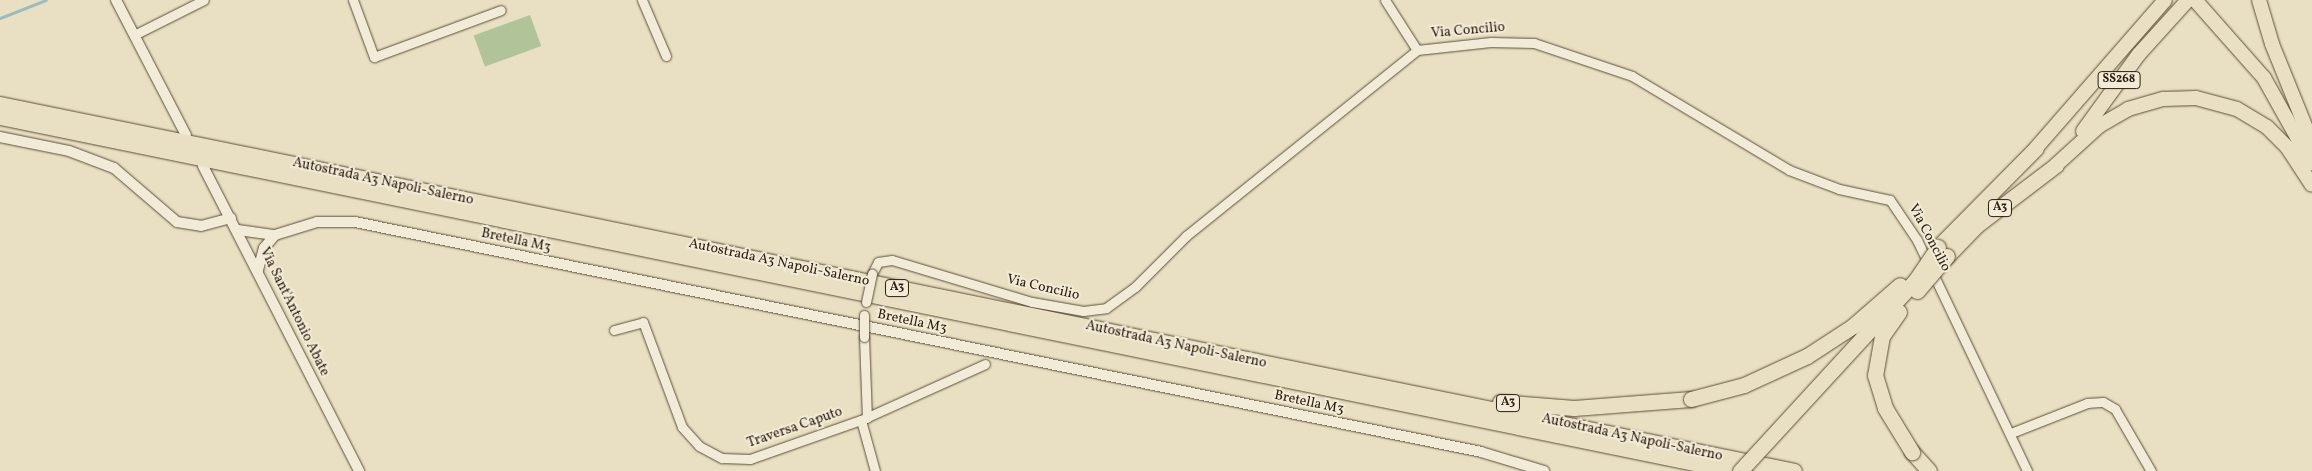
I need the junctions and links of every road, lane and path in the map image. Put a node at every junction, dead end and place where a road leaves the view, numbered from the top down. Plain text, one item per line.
1 (116, 0) edge
2 (204, 0) edge
3 (352, 0) edge
4 (642, 0) edge
5 (1385, 0) edge
6 (2165, 0) edge
7 (2188, 0) edge
8 (2195, 0) edge
9 (2259, 0) edge
10 (501, 10) dead end
11 (134, 35) junction
12 (1417, 50) junction
13 (666, 56) dead end
14 (0, 104) edge
15 (0, 117) edge
16 (186, 135) dead end
17 (0, 137) edge
18 (2312, 143) edge
19 (2036, 148) joint
20 (2312, 164) edge
21 (2056, 165) junction
22 (202, 166) dead end
23 (2312, 185) edge
24 (231, 218) junction
25 (238, 230) junction
26 (267, 238) junction
27 (246, 247) junction
28 (1943, 251) junction
29 (258, 270) junction
30 (614, 330) dead end
31 (985, 364) dead end
32 (1328, 376) junction
33 (864, 419) junction
34 (2011, 434) junction
35 (1638, 451) junction
36 (359, 471) edge
37 (875, 471) edge
38 (1544, 471) edge
39 (1700, 471) edge
40 (1734, 471) edge
41 (1740, 471) edge
42 (1794, 471) edge
43 (1929, 471) edge
44 (2027, 471) edge
45 (2151, 471) edge

1 - 11 street
2 - 11 street
3 - 10 street
4 - 13 street
5 - 12 street
6 - 19 highway, SS268
7 - 21 highway, SS268
8 - 20 highway
9 - 18 highway
11 - 16 street
12 - 33 street, Via Concilio, bridge
12 - 34 street, Via Concilio
14 - 32 highway, Autostrada A3 Napoli-Salerno / A3
15 - 35 highway, Autostrada A3 Napoli-Salerno / A3
17 - 24 street
19 - 28 highway, A3
21 - 23 highway, SS268
21 - 28 highway, A3
22 - 24 street, Via Sant'Antonio Abate
24 - 25 street, Via Sant'Antonio Abate
25 - 26 street
25 - 27 street, Via Sant'Antonio Abate
26 - 27 street, Bretella M3
26 - 29 street
26 - 38 street, Bretella M3
27 - 29 street, Via Sant'Antonio Abate
28 - 32 highway, A3, bridge
28 - 41 highway, A3, bridge
28 - 43 highway, A3, bridge
29 - 36 street, Via Sant'Antonio Abate
30 - 33 street, Traversa Caputo
31 - 33 street
32 - 42 highway, Autostrada A3 Napoli-Salerno / A3
33 - 37 street, Via Concilio
34 - 44 street, Via Concilio
34 - 45 street
35 - 39 highway, A3
35 - 40 highway, Autostrada A3 Napoli-Salerno / A3

